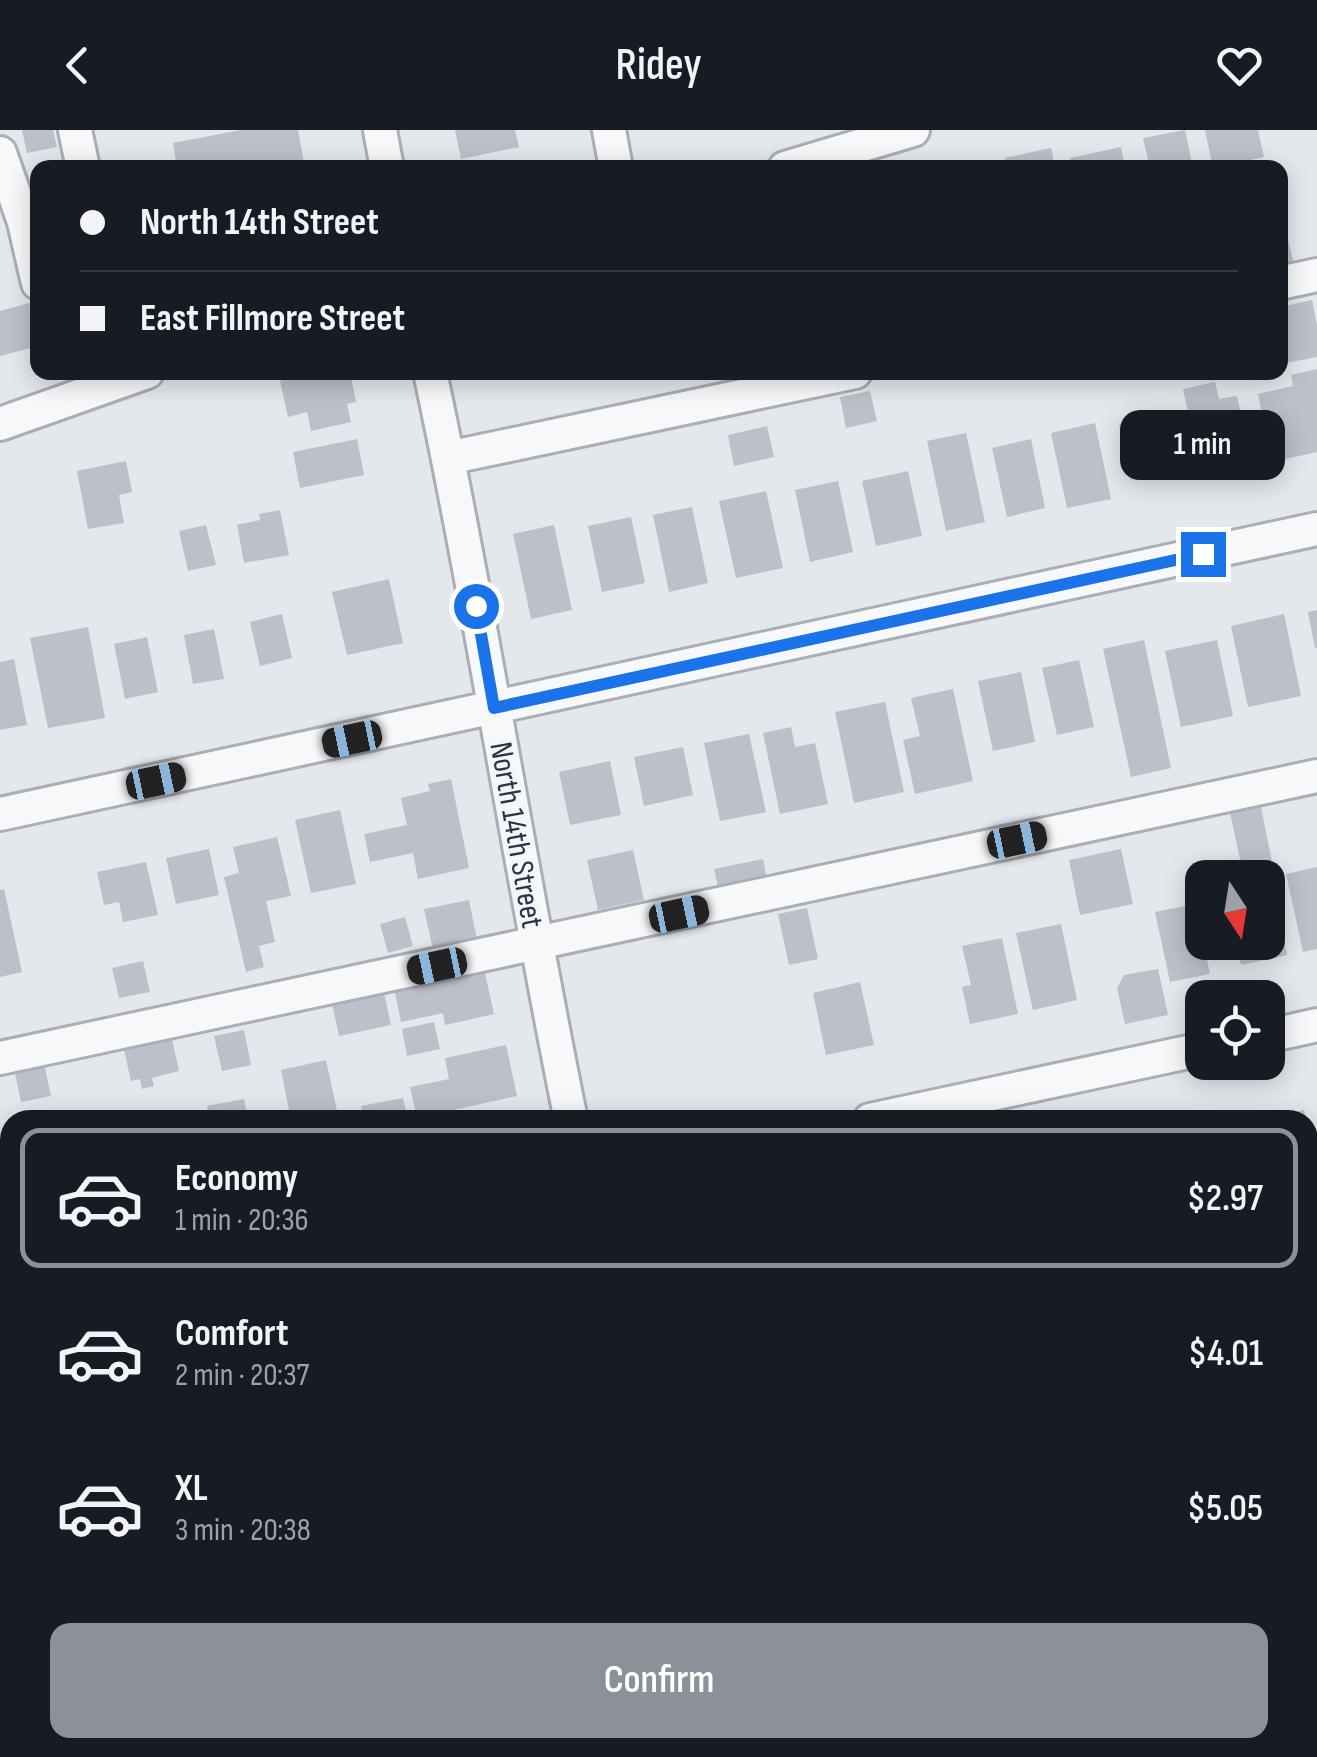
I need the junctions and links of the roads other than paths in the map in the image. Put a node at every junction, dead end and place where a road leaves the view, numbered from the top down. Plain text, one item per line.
1 (75, 130) edge
2 (380, 130) edge
3 (609, 130) edge
4 (913, 130) edge
5 (853, 139) edge
6 (0, 153) edge
7 (81, 160) edge
8 (386, 160) edge
9 (615, 160) edge
10 (804, 160) edge
11 (30, 248) edge
12 (1317, 275) edge
13 (1288, 281) edge
14 (103, 380) edge
15 (432, 380) edge
16 (817, 380) edge
17 (60, 387) edge
18 (0, 424) edge
19 (448, 458) junction
20 (1317, 529) edge
21 (494, 708) junction
22 (1317, 776) edge
23 (0, 814) edge
24 (535, 944) junction
25 (1317, 1025) edge
26 (1285, 1032) edge
27 (1185, 1054) edge
28 (0, 1058) edge
29 (569, 1110) edge
30 (917, 1110) edge

1 - 7 street
2 - 8 street
3 - 9 street
4 - 5 street
5 - 10 street
6 - 11 street
12 - 13 street
14 - 17 street
15 - 19 street, North 14th Street
16 - 19 street
17 - 18 street
19 - 21 street, North 14th Street
20 - 21 street
21 - 23 street
21 - 24 street, North 14th Street
22 - 24 street
24 - 28 street
24 - 29 street, North 14th Street
25 - 26 street
27 - 30 street

